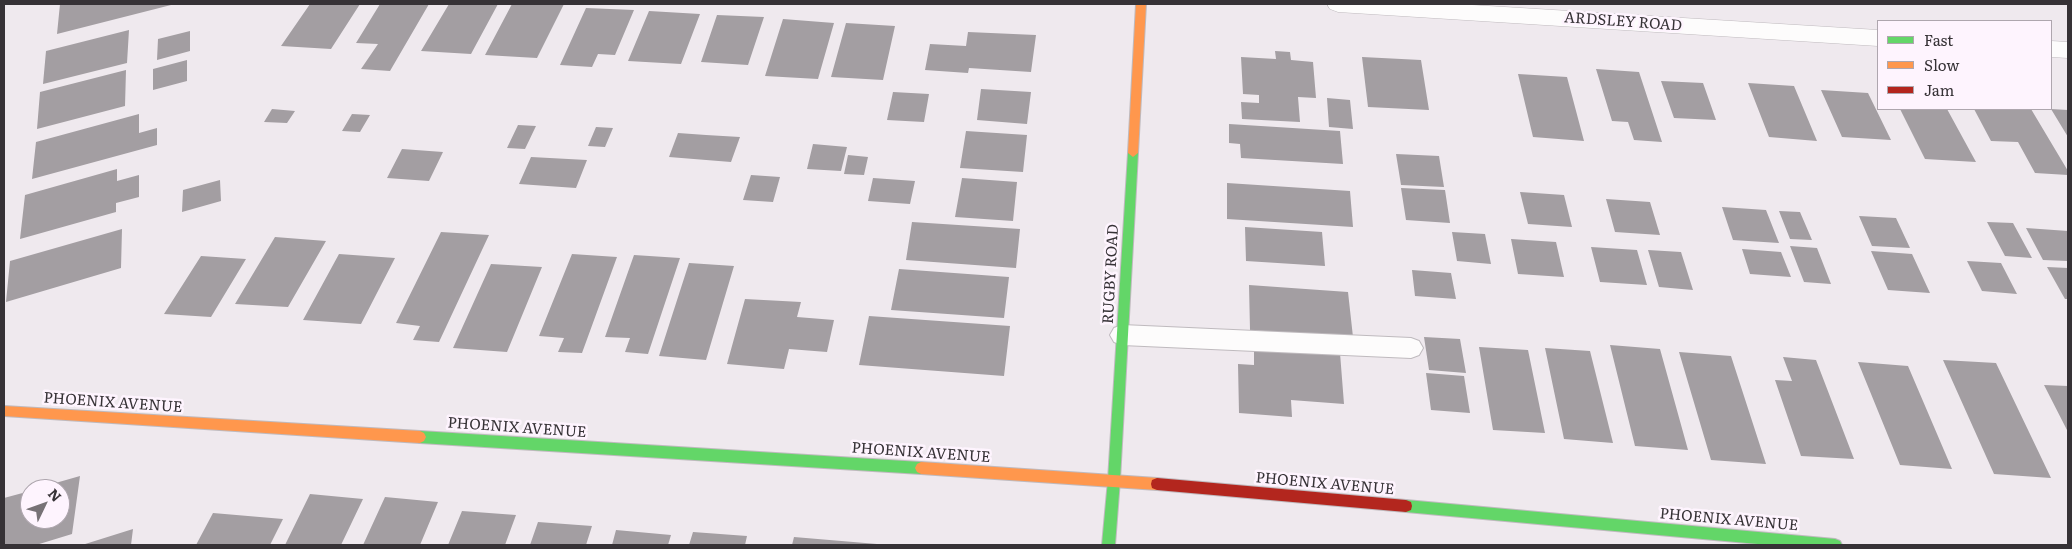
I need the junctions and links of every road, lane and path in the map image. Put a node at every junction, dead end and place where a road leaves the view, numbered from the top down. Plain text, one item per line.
1 (1141, 4) edge
2 (1338, 4) edge
3 (1877, 38) edge
4 (2052, 49) edge
5 (2068, 50) edge
6 (1122, 335) junction
7 (1411, 348) dead end
8 (4, 412) edge
9 (1114, 480) junction
10 (1108, 545) edge
11 (1835, 545) edge

1 - 6 street, RUGBY ROAD
2 - 3 street, ARDSLEY ROAD
4 - 5 street
6 - 7 lane
6 - 9 street, RUGBY ROAD
8 - 9 street, PHOENIX AVENUE
9 - 10 street, RUGBY ROAD
9 - 11 street, PHOENIX AVENUE

